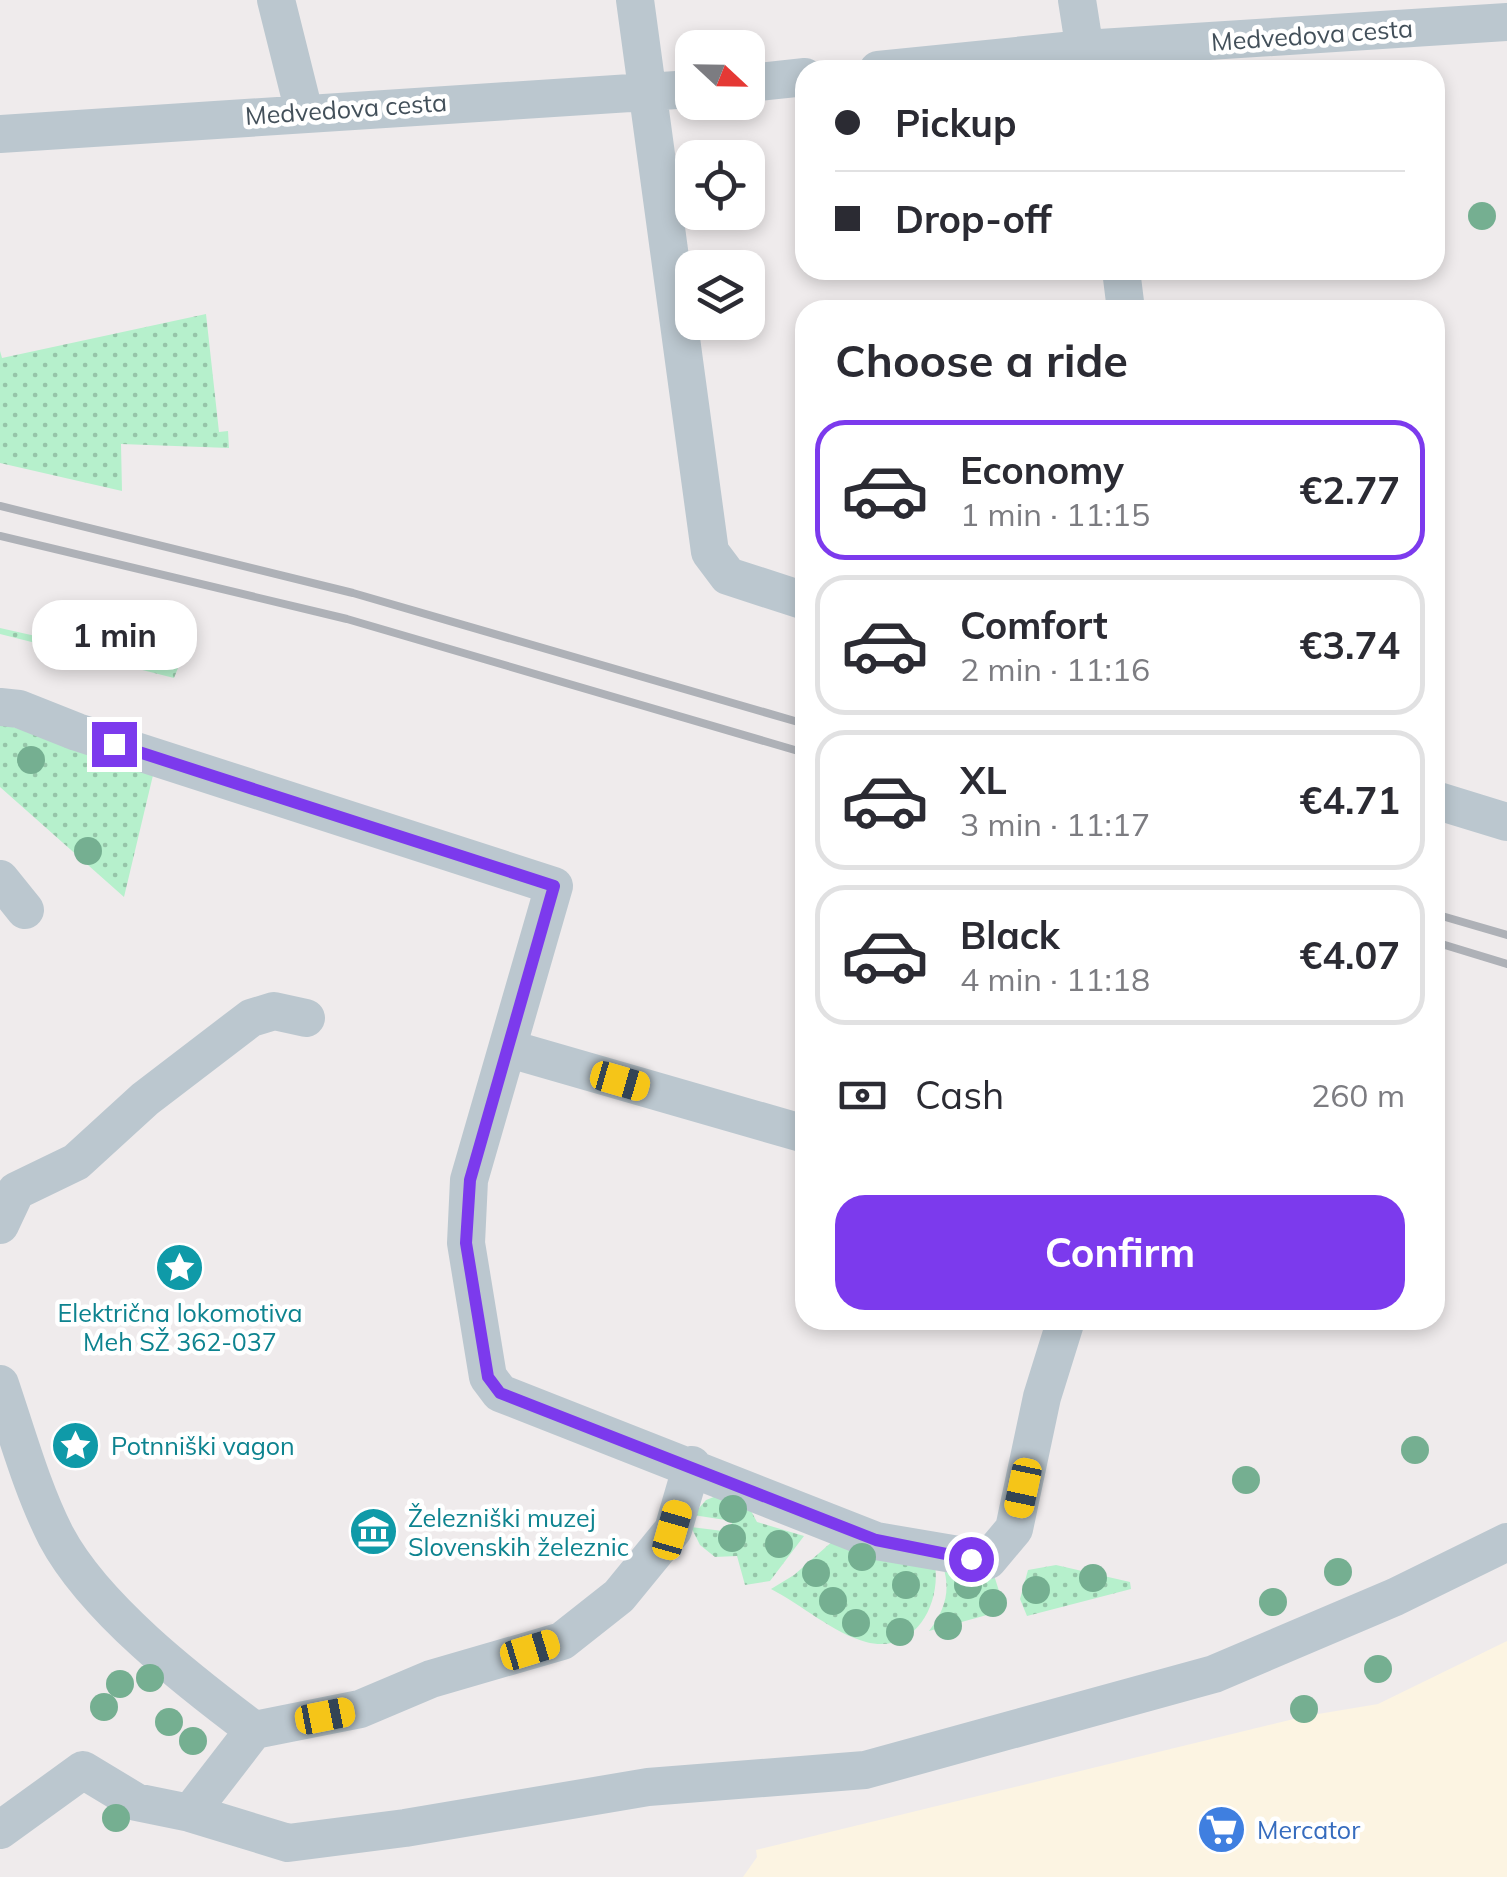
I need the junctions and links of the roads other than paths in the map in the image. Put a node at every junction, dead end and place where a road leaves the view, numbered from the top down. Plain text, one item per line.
1 (276, 0) edge
2 (635, 0) edge
3 (1077, 0) edge
4 (1507, 22) edge
5 (1086, 60) edge
6 (795, 78) edge
7 (765, 81) edge
8 (675, 91) edge
9 (648, 93) junction
10 (304, 112) junction
11 (0, 134) edge
12 (795, 598) edge
13 (0, 707) edge
14 (1445, 803) edge
15 (1507, 822) edge
16 (0, 879) edge
17 (25, 910) dead end
18 (306, 1018) dead end
19 (510, 1049) junction
20 (795, 1131) edge
21 (0, 1224) edge
22 (1063, 1330) edge
23 (0, 1384) edge
24 (692, 1465) junction
25 (1507, 1542) edge
26 (254, 1730) junction
27 (190, 1814) junction
28 (0, 1830) edge

1 - 10 street
2 - 9 street
3 - 5 street
4 - 5 street, Medvedova cesta
6 - 7 street
8 - 9 street, Medvedova cesta
9 - 10 street, Medvedova cesta
9 - 12 street
10 - 11 street, Medvedova cesta
13 - 19 street
14 - 15 street
16 - 17 street
18 - 21 street
19 - 20 street
19 - 24 street
22 - 24 street
23 - 26 street
24 - 26 street
25 - 27 street
26 - 27 street
27 - 28 street

